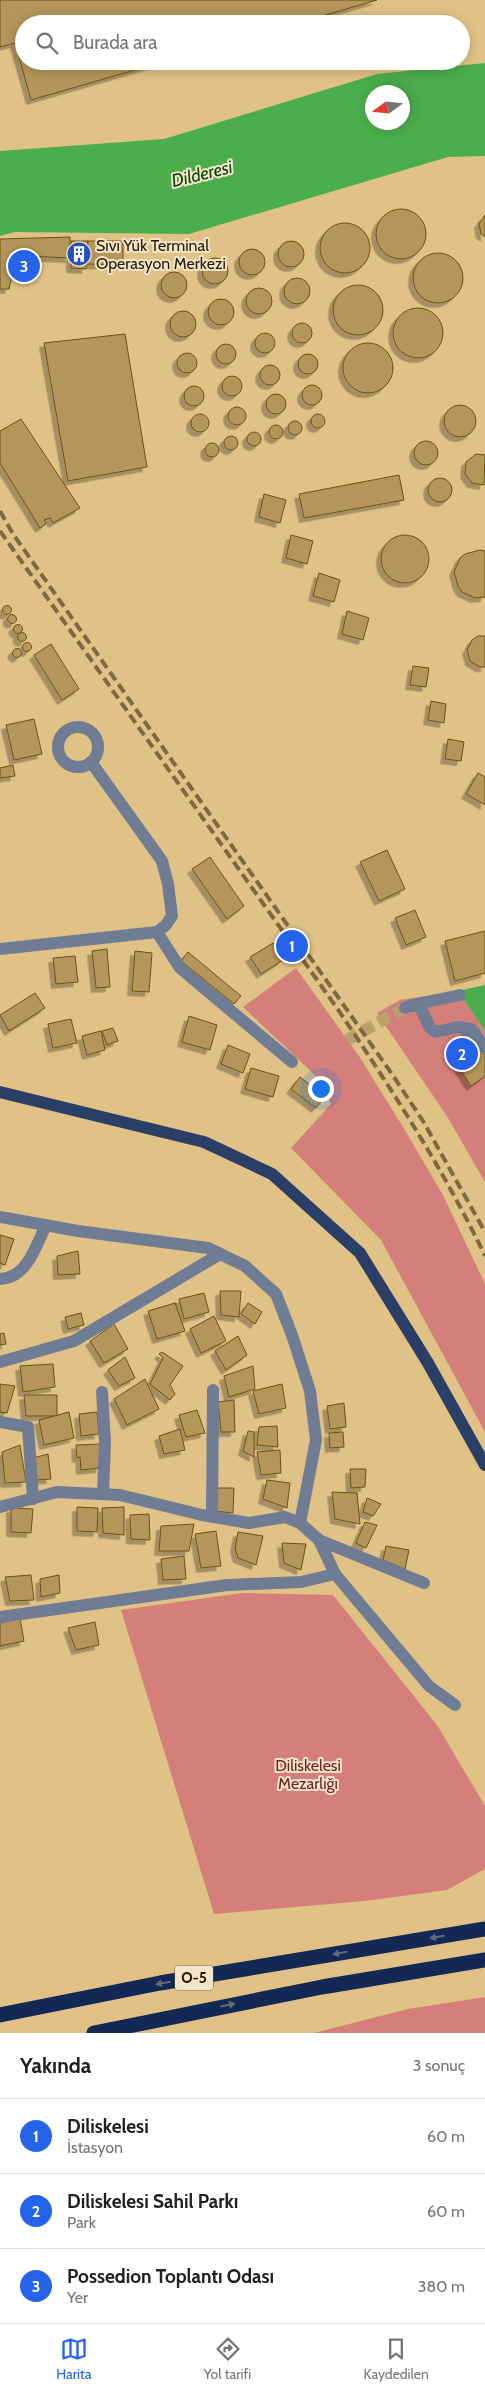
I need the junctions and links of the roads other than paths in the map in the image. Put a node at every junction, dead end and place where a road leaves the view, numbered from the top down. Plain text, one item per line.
1 (91, 762) dead end
2 (157, 932) junction
3 (0, 948) edge
4 (460, 994) dead end
5 (475, 1033) junction
6 (454, 1048) dead end
7 (485, 1048) edge
8 (292, 1062) dead end
9 (0, 1092) edge
10 (0, 1217) edge
11 (46, 1225) junction
12 (220, 1254) junction
13 (0, 1279) edge
14 (0, 1362) edge
15 (214, 1390) dead end
16 (102, 1392) dead end
17 (0, 1422) edge
18 (485, 1465) edge
19 (104, 1494) junction
20 (33, 1498) junction
21 (0, 1507) edge
22 (212, 1516) junction
23 (300, 1523) junction
24 (319, 1540) junction
25 (335, 1574) junction
26 (424, 1583) dead end
27 (0, 1617) edge
28 (455, 1706) dead end
29 (485, 1930) edge
30 (485, 1960) edge
31 (0, 2015) edge
32 (94, 2033) edge

1 - 2 street
2 - 3 street
2 - 8 street
4 - 5 street
5 - 6 street
5 - 7 street
9 - 18 main road
10 - 11 street
11 - 12 street
11 - 13 street
12 - 14 street
12 - 23 street
15 - 22 street
16 - 19 street
17 - 20 street
19 - 20 street
19 - 22 street
20 - 21 street
22 - 23 street
23 - 24 street
24 - 25 street
24 - 26 street
25 - 27 street
25 - 28 street
29 -> 31 highway, O-5
32 -> 30 highway, O-5

